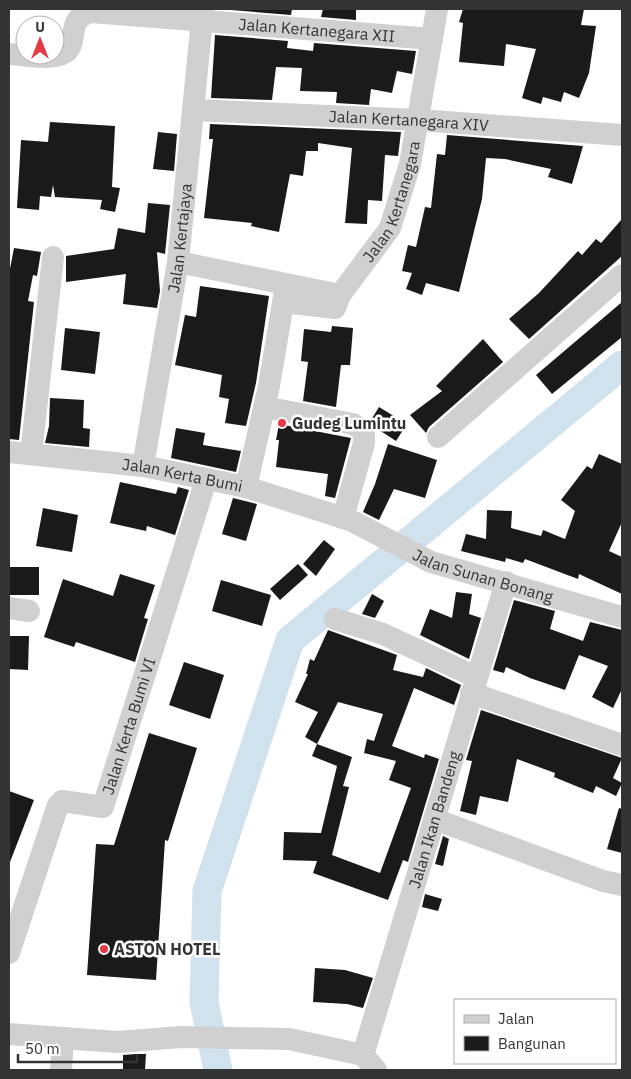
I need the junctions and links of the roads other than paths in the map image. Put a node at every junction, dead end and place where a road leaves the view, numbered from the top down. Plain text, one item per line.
1 (437, 9) edge
2 (202, 15) edge
3 (432, 39) junction
4 (9, 54) edge
5 (194, 110) junction
6 (419, 120) junction
7 (622, 136) edge
8 (54, 256) dead end
9 (178, 262) junction
10 (622, 275) edge
11 (292, 295) junction
12 (267, 397) junction
13 (438, 437) dead end
14 (9, 452) edge
15 (31, 454) junction
16 (143, 466) junction
17 (206, 480) junction
18 (246, 487) junction
19 (347, 519) junction
20 (506, 582) junction
21 (622, 617) edge
22 (335, 619) dead end
23 (473, 685) junction
24 (622, 745) edge
25 (434, 819) junction
26 (622, 886) edge
27 (9, 953) edge
28 (9, 1034) edge
29 (63, 1038) junction
30 (369, 1063) edge
31 (61, 1070) edge

1 - 3 street, Jalan Kertanegara
2 - 3 street, Jalan Kertanegara XII
2 - 4 street, Jalan Kertanegara XII
2 - 5 street, Jalan Kertajaya
3 - 6 street, Jalan Kertanegara
5 - 6 street, Jalan Kertanegara XIV
5 - 9 street, Jalan Kertajaya
6 - 7 street, Jalan Kertanegara XIV
6 - 11 street, Jalan Kertanegara
8 - 15 street
9 - 11 street
9 - 16 street, Jalan Kertajaya
10 - 13 street
11 - 12 street
12 - 18 street
12 - 19 street
14 - 15 street, Jalan Kerta Bumi
15 - 16 street, Jalan Kerta Bumi
16 - 17 street, Jalan Kerta Bumi
17 - 18 street, Jalan Kerta Bumi
17 - 27 street, Jalan Kerta Bumi VI
18 - 19 street, Jalan Kerta Bumi
19 - 20 street, Jalan Sunan Bonang
20 - 21 street, Jalan Sunan Bonang
20 - 23 street, Jalan Ikan Bandeng
22 - 23 street
23 - 24 street
23 - 25 street, Jalan Ikan Bandeng
25 - 26 street
25 - 30 street, Jalan Ikan Bandeng
28 - 29 street
29 - 30 street
29 - 31 street

